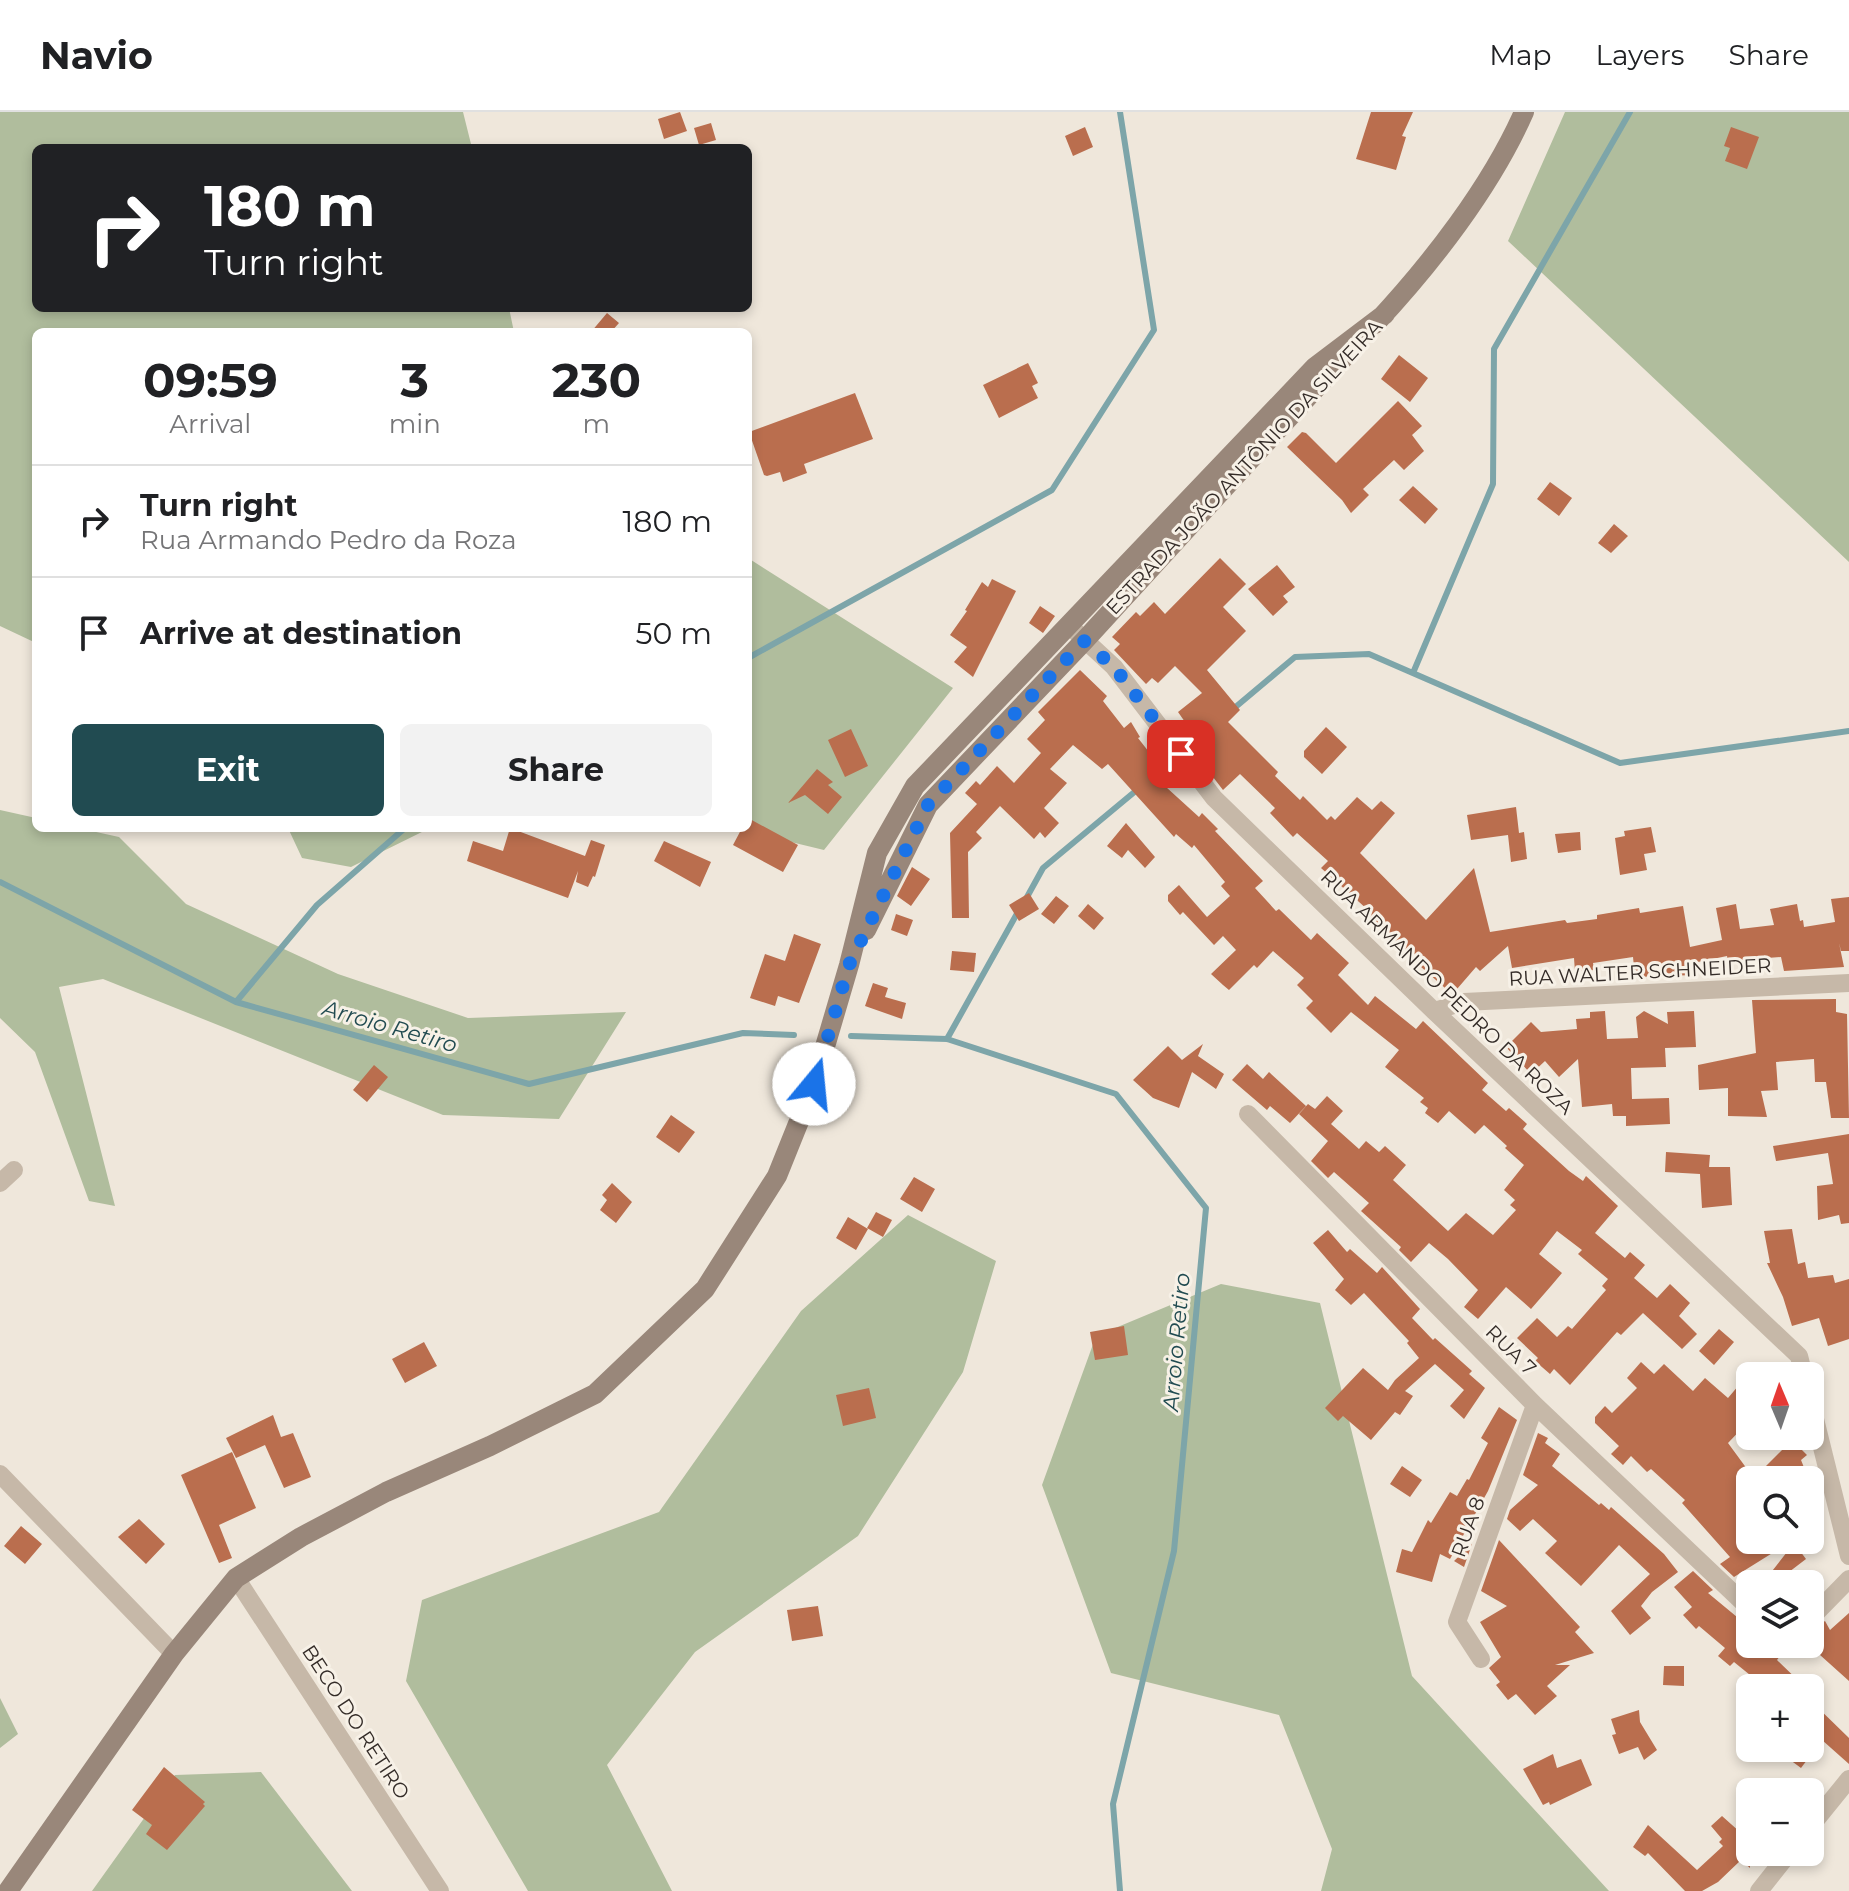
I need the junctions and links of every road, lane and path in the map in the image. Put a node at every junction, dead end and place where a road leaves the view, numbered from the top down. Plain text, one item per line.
1 (1524, 112) edge
2 (1077, 634) junction
3 (1849, 983) edge
4 (1434, 1011) junction
5 (1248, 1114) dead end
6 (14, 1170) dead end
7 (0, 1183) edge
8 (1800, 1362) edge
9 (1535, 1405) junction
10 (1823, 1450) edge
11 (0, 1474) edge
12 (1849, 1556) edge
13 (236, 1578) junction
14 (1849, 1579) edge
15 (1736, 1596) edge
16 (1824, 1605) edge
17 (174, 1654) junction
18 (1481, 1659) dead end
19 (1849, 1779) edge
20 (1824, 1810) edge
21 (1779, 1866) edge
22 (8, 1891) edge
23 (440, 1891) edge
24 (1759, 1891) edge

1 - 2 main road, ESTRADA JOÃO ANTÔNIO DA SILVEIRA
2 - 4 street, RUA ARMANDO PEDRO DA ROZA
2 - 13 main road, ESTRADA JOÃO ANTÔNIO DA SILVEIRA
3 - 4 street, RUA WALTER SCHNEIDER
4 - 8 street, RUA ARMANDO PEDRO DA ROZA
5 - 9 street, RUA 7
6 - 7 street
9 - 15 street, RUA 7
9 - 18 street, RUA 8
10 - 12 street
11 - 17 street
13 - 17 main road, ESTRADA JOÃO ANTÔNIO DA SILVEIRA
13 - 23 street, BECO DO RETIRO
14 - 16 street
17 - 22 main road, ESTRADA JOÃO ANTÔNIO DA SILVEIRA
19 - 20 street
21 - 24 street

